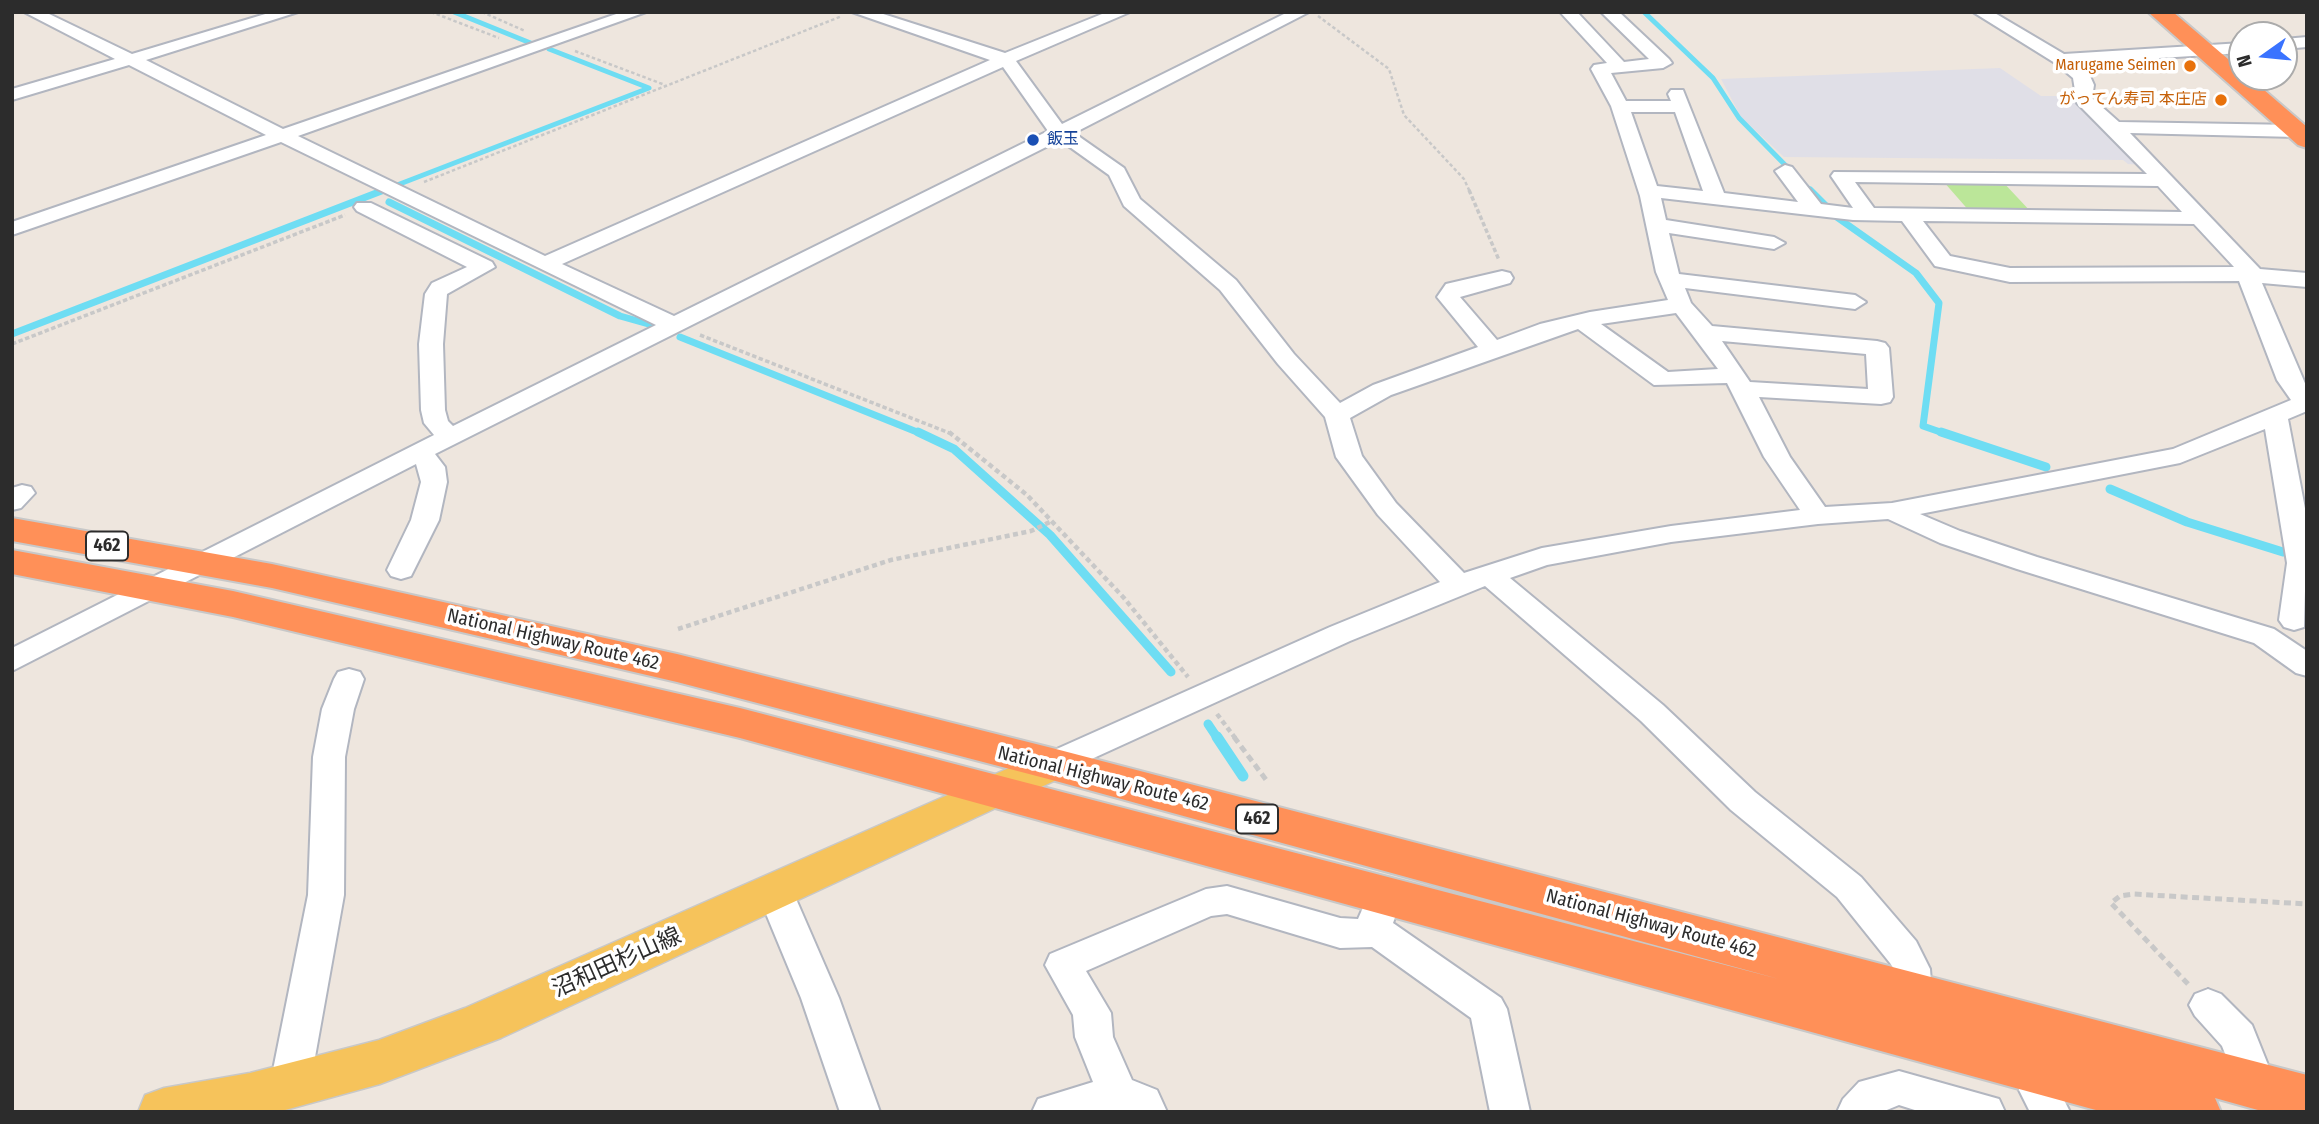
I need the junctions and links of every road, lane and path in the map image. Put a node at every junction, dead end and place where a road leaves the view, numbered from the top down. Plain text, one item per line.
1 (32, 12) edge
2 (290, 12) edge
3 (431, 12) edge
4 (638, 12) edge
5 (853, 12) edge
6 (860, 12) edge
7 (1122, 12) edge
8 (1301, 12) edge
9 (1568, 12) edge
10 (1609, 12) edge
11 (1981, 12) edge
12 (2159, 12) edge
13 (1313, 13) edge
14 (2228, 49) edge
15 (529, 50) junction
16 (2205, 51) junction
17 (1006, 59) junction
18 (2061, 59) junction
19 (130, 60) junction
20 (1620, 67) junction
21 (12, 95) edge
22 (1620, 106) junction
23 (2114, 127) junction
24 (1062, 132) junction
25 (2301, 135) edge
26 (282, 136) junction
27 (1784, 171) dead end
28 (2166, 180) junction
29 (1648, 191) junction
30 (398, 194) junction
31 (1716, 198) junction
32 (364, 207) joint
33 (1828, 211) junction
34 (1868, 214) junction
35 (1908, 215) junction
36 (2202, 218) junction
37 (1657, 225) junction
38 (12, 229) edge
39 (1774, 243) dead end
40 (544, 264) junction
41 (2254, 276) junction
42 (1502, 278) joint
43 (1670, 280) junction
44 (2307, 280) edge
45 (1855, 302) dead end
46 (1681, 306) junction
47 (1572, 323) junction
48 (676, 326) junction
49 (1705, 332) junction
50 (12, 344) edge
51 (1492, 348) junction
52 (1738, 382) junction
53 (2306, 403) edge
54 (1337, 415) junction
55 (2275, 418) junction
56 (451, 436) junction
57 (420, 453) junction
58 (2298, 498) edge
59 (1892, 511) junction
60 (1818, 516) junction
61 (1051, 522) junction
62 (12, 529) edge
63 (12, 562) edge
64 (202, 562) junction
65 (401, 569) dead end
66 (1489, 573) junction
67 (1459, 585) junction
68 (150, 589) junction
69 (2300, 621) edge
70 (678, 629) dead end
71 (2264, 636) junction
72 (12, 661) edge
73 (2307, 666) edge
74 (349, 679) dead end
75 (1203, 694) junction
76 (1052, 764) junction
77 (1267, 781) dead end
78 (989, 791) junction
79 (775, 892) junction
80 (2307, 904) edge
81 (1378, 912) junction
82 (1913, 995) junction
83 (2208, 1005) joint
84 (2035, 1067) junction
85 (290, 1085) junction
86 (2256, 1085) junction
87 (2307, 1099) edge
88 (1132, 1102) edge
89 (164, 1112) edge
90 (860, 1112) edge
91 (1052, 1112) edge
92 (1510, 1112) edge
93 (1857, 1112) edge
94 (1985, 1112) edge
95 (2050, 1112) edge
96 (2194, 1112) edge

1 - 19 street
2 - 19 street
3 - 15 path
4 - 15 street
5 - 30 path
6 - 17 street
7 - 17 street
8 - 24 street
9 - 20 street
10 - 20 street
11 - 18 street
12 - 16 highway
13 - 42 path
14 - 16 street
15 - 26 street
16 - 18 street
16 - 25 highway
17 - 24 street
17 - 40 street
18 - 23 street
19 - 21 street
19 - 26 street
20 - 22 street
22 - 29 street
22 - 31 street
23 - 25 street
23 - 28 street
24 - 48 street
24 - 54 street
26 - 30 street
26 - 38 street
27 - 33 street
28 - 34 street
28 - 36 street
29 - 31 street
29 - 37 street
30 - 40 street
31 - 33 street
32 - 50 path
32 - 56 street
33 - 34 street
34 - 35 street
35 - 36 street
35 - 41 street
36 - 41 street
37 - 39 street
37 - 43 street
40 - 48 street
41 - 44 street
41 - 53 street
42 - 51 street
43 - 45 street
43 - 46 street
46 - 47 street
46 - 49 street
47 - 51 street
47 - 52 street
48 - 56 street
48 - 61 path
49 - 52 street
49 - 52 street
51 - 54 street
52 - 60 street
53 - 55 street
54 - 67 street
55 - 58 street
55 - 59 street
56 - 57 street
57 - 64 street
57 - 65 street
58 - 69 street
59 - 60 street
59 - 71 street
60 - 66 street
61 - 70 path
61 - 75 path
62 - 64 highway, National Highway Route 462 / 462
63 - 68 highway, National Highway Route 462 / 462
64 - 68 street
64 - 76 highway, National Highway Route 462 / 462
66 - 67 street
66 - 82 street
67 - 75 street
68 - 72 street
68 - 78 highway, National Highway Route 462 / 462
69 - 71 street
71 - 73 street
74 - 85 street
75 - 76 street
75 - 77 path
76 - 78 main road, 沼和田杉山線
76 - 82 highway, National Highway Route 462 / 462
78 - 79 main road, 沼和田杉山線
78 - 81 highway, National Highway Route 462 / 462
79 - 85 main road, 沼和田杉山線
79 - 90 street
80 - 83 path
81 - 84 highway, National Highway Route 462 / 462
81 - 88 street
81 - 92 street
82 - 86 highway, National Highway Route 462 / 462
83 - 86 street
84 - 95 street
84 - 96 highway, National Highway Route 462 / 462
85 - 89 main road, 沼和田杉山線
86 - 87 highway, National Highway Route 462 / 462
88 - 91 street
93 - 94 street

